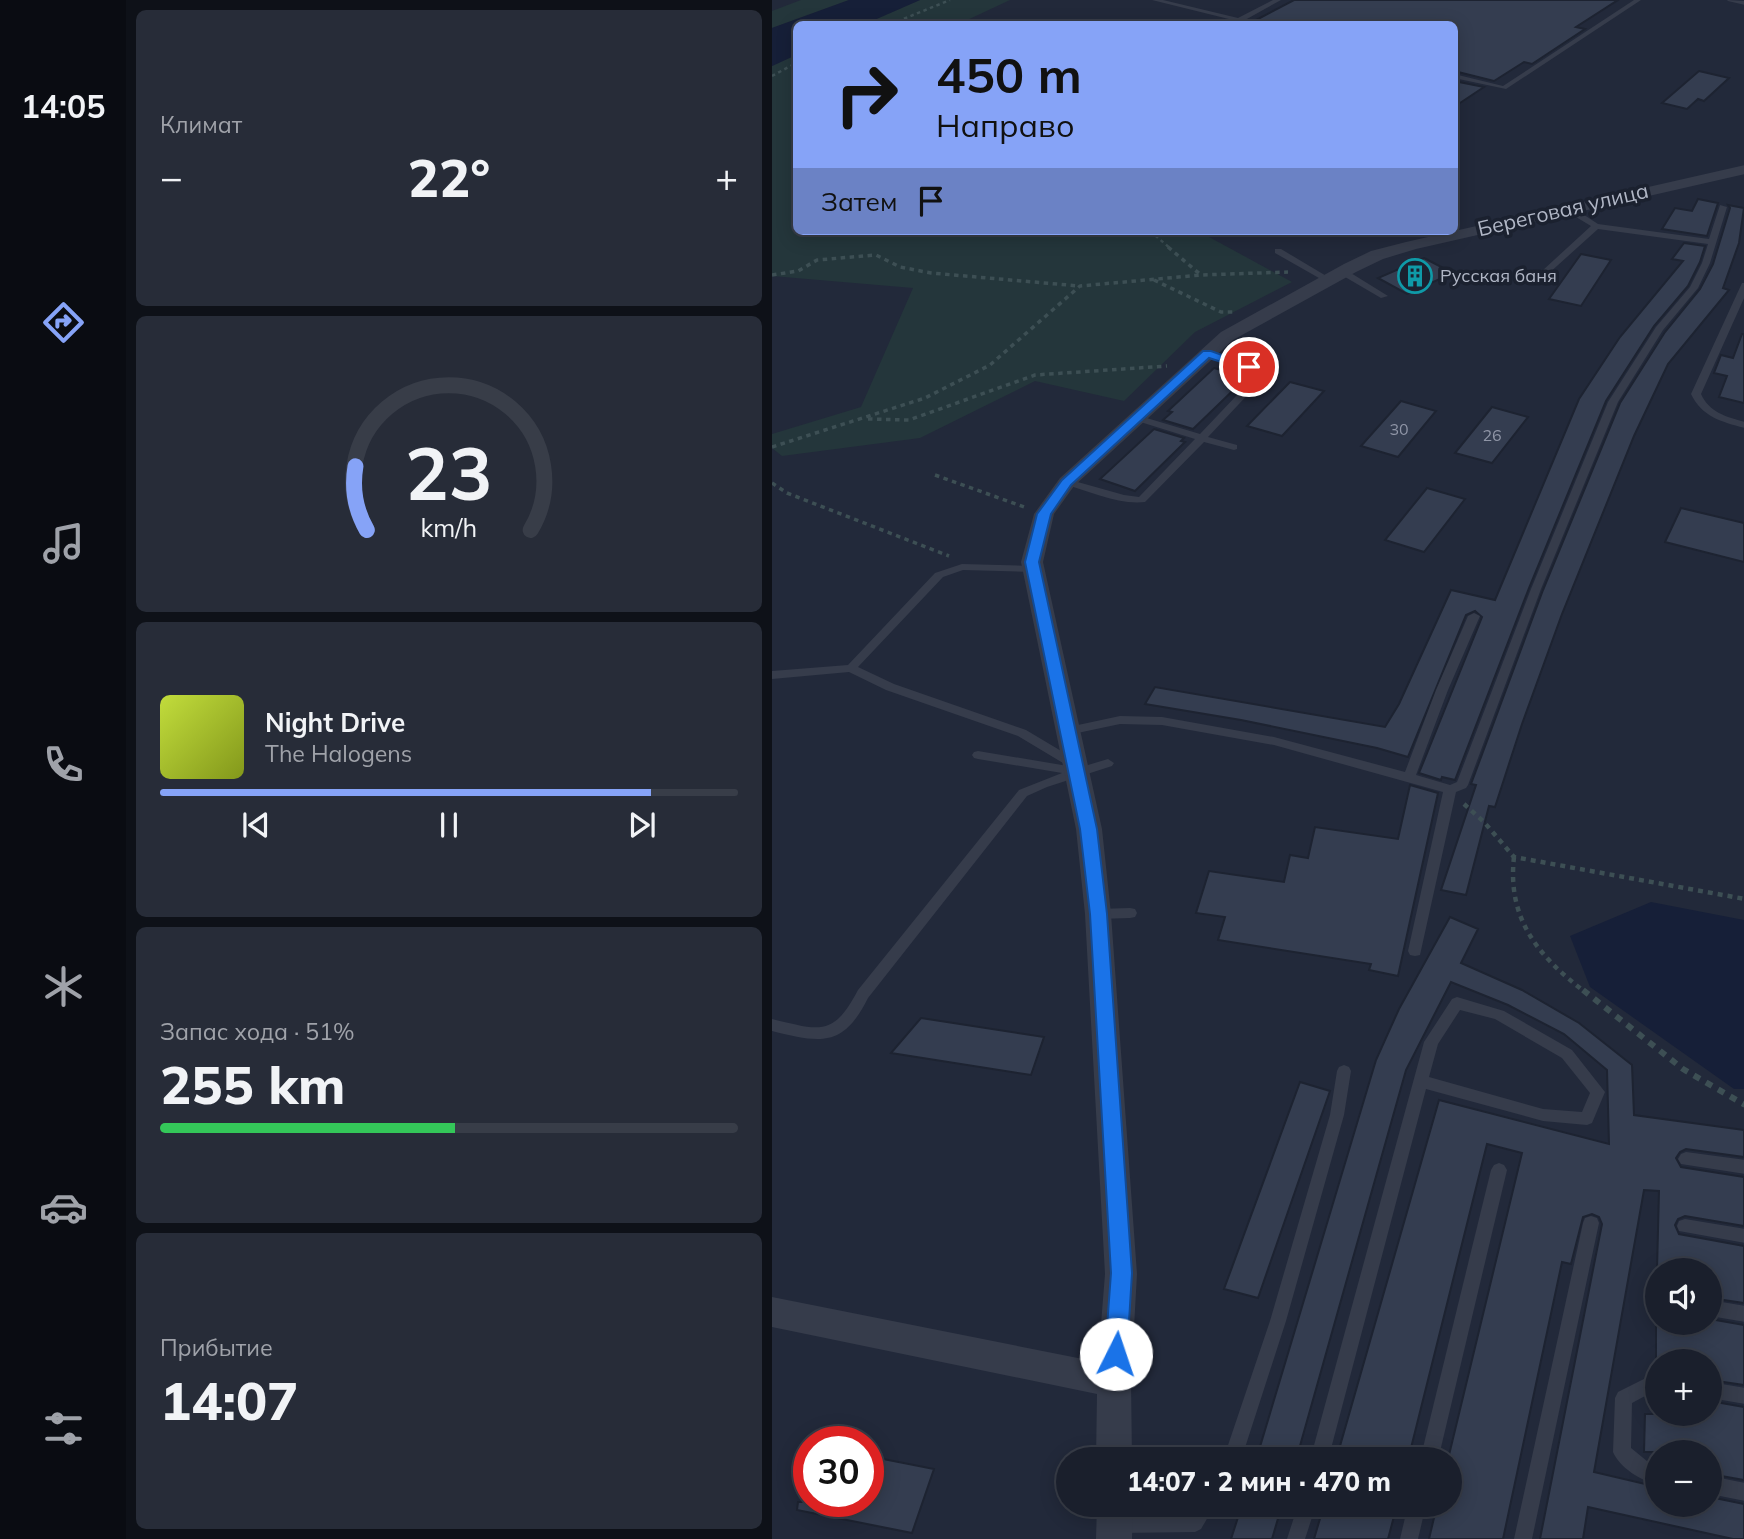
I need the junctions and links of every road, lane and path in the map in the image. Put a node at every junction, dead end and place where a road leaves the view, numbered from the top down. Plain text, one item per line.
1 (950, 0) edge
2 (1155, 0) edge
3 (1194, 0) edge
4 (1278, 0) edge
5 (1638, 0) edge
6 (1730, 0) edge
7 (1744, 3) edge
8 (1181, 6) junction
9 (1239, 20) junction
10 (898, 21) edge
11 (1243, 21) edge
12 (793, 65) edge
13 (772, 76) edge
14 (1458, 77) edge
15 (1744, 169) edge
16 (1723, 207) dead end
17 (1568, 209) junction
18 (1596, 226) junction
19 (1458, 234) edge
20 (1155, 235) edge
21 (1452, 235) edge
22 (1712, 242) junction
23 (1278, 251) dead end
24 (1306, 267) junction
25 (772, 275) edge
26 (1201, 275) junction
27 (1336, 276) junction
28 (1154, 279) junction
29 (1534, 282) dead end
30 (1744, 285) edge
31 (1080, 286) junction
32 (1384, 296) dead end
33 (1240, 312) dead end
34 (1201, 359) junction
35 (1137, 418) junction
36 (863, 419) junction
37 (1744, 425) edge
38 (1202, 438) junction
39 (772, 447) edge
40 (1234, 447) dead end
41 (935, 475) dead end
42 (1067, 482) junction
43 (772, 483) edge
44 (1044, 514) junction
45 (962, 567) junction
46 (1033, 569) junction
47 (1474, 616) dead end
48 (851, 668) junction
49 (772, 675) edge
50 (1068, 731) junction
51 (978, 755) dead end
52 (1108, 764) dead end
53 (1076, 768) junction
54 (1409, 778) junction
55 (1450, 789) junction
56 (1514, 857) junction
57 (1744, 899) edge
58 (1130, 913) dead end
59 (1098, 914) junction
60 (1415, 951) dead end
61 (772, 1025) edge
62 (1344, 1071) dead end
63 (1421, 1081) junction
64 (1744, 1105) edge
65 (1686, 1159) dead end
66 (1744, 1167) edge
67 (1499, 1170) dead end
68 (1591, 1223) dead end
69 (1685, 1226) dead end
70 (1744, 1236) edge
71 (1722, 1310) edge
72 (772, 1312) edge
73 (1744, 1314) edge
74 (1114, 1381) junction
75 (1645, 1387) edge
76 (1722, 1392) edge
77 (1744, 1396) edge
78 (1114, 1447) edge
79 (1236, 1447) edge
80 (1322, 1447) edge
81 (1432, 1447) edge
82 (1645, 1471) edge
83 (1722, 1487) edge
84 (1744, 1492) edge
85 (1199, 1517) edge
86 (1303, 1517) edge
87 (1414, 1517) edge
88 (1115, 1523) edge
89 (1296, 1539) edge
90 (1409, 1539) edge
91 (1523, 1539) edge

1 - 10 path
2 - 8 lane
3 - 8 lane
4 - 9 lane
5 - 14 lane
6 - 7 lane
8 - 9 lane
9 - 11 lane
12 - 13 path
15 - 17 street, Береговая улица
16 - 22 lane
17 - 18 lane
17 - 19 street, Береговая улица
18 - 22 lane
18 - 29 lane
20 - 26 path
21 - 27 street, Береговая улица
22 - 55 lane
23 - 24 lane
24 - 26 path
24 - 27 lane
25 - 31 path
26 - 28 path
27 - 32 lane
27 - 34 street, Береговая улица
28 - 31 path
28 - 33 path
30 - 37 lane
31 - 36 path
34 - 35 street, Береговая улица
34 - 36 path
34 - 38 lane
35 - 38 lane
35 - 42 street, Береговая улица
36 - 39 path
38 - 40 lane
38 - 42 lane
41 - 44 path
42 - 44 street, Береговая улица
43 - 45 path
44 - 46 street, Береговая улица
45 - 46 lane
45 - 48 lane
46 - 50 street, Береговая улица
47 - 54 lane
48 - 49 lane
48 - 53 lane
50 - 53 street, Береговая улица
50 - 54 lane
51 - 53 lane
52 - 53 lane
53 - 59 street, Береговая улица
53 - 61 lane
54 - 55 lane
55 - 56 path
55 - 60 lane
56 - 57 path
56 - 64 path
58 - 59 lane
59 - 74 street, Береговая улица
62 - 79 lane
63 - 63 lane
63 - 80 lane
65 - 66 lane
67 - 81 lane
68 - 91 lane
69 - 70 lane
71 - 73 lane
72 - 74 street
74 - 78 street, Береговая улица
75 - 82 lane
76 - 77 lane
83 - 84 lane
85 - 88 lane
86 - 89 lane
87 - 90 lane

